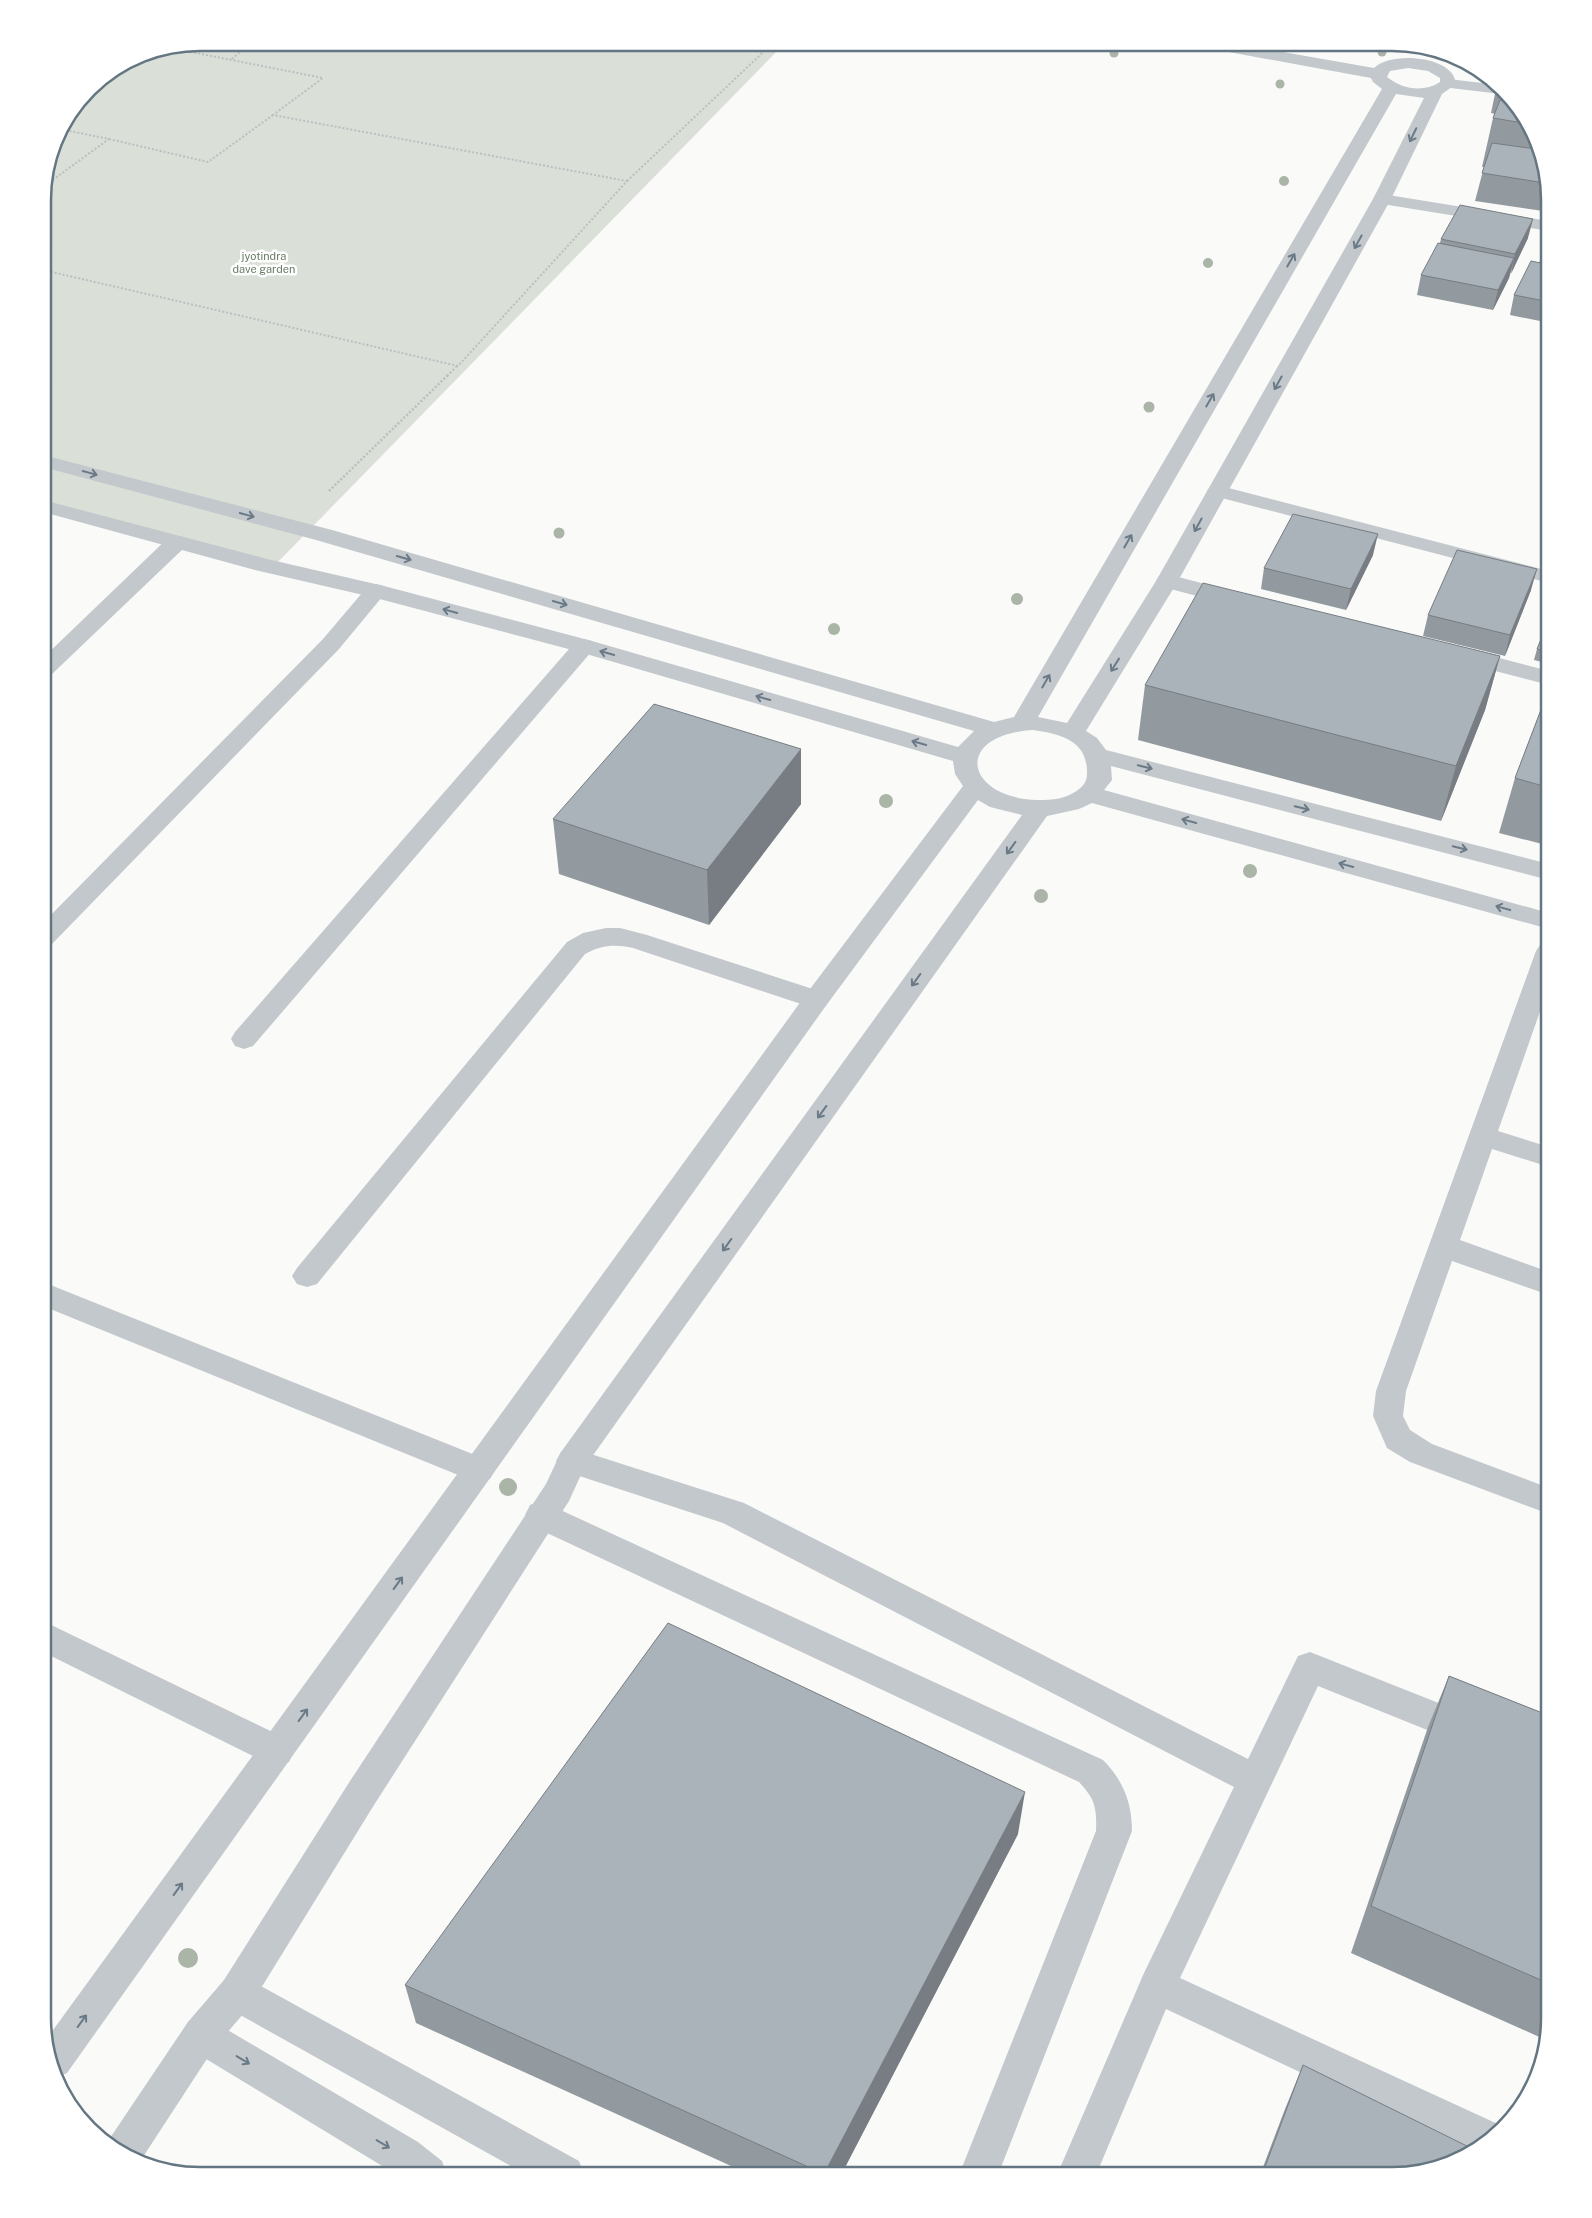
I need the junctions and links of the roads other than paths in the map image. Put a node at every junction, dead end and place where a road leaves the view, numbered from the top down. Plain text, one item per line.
1 (1248, 52) edge
2 (1449, 63) edge
3 (1385, 81) junction
4 (1443, 83) junction
5 (1490, 89) edge
6 (1382, 199) junction
7 (1541, 225) edge
8 (52, 463) edge
9 (1217, 491) junction
10 (52, 508) edge
11 (177, 542) junction
12 (1541, 575) edge
13 (1167, 582) junction
14 (376, 591) junction
15 (1253, 603) edge
16 (584, 646) junction
17 (1444, 651) edge
18 (52, 662) edge
19 (1541, 676) edge
20 (1022, 724) junction
21 (993, 729) junction
22 (1073, 733) junction
23 (1098, 755) junction
24 (966, 757) junction
25 (976, 786) junction
26 (1089, 794) junction
27 (1039, 809) junction
28 (1541, 870) edge
29 (1541, 919) edge
30 (52, 929) edge
31 (1541, 976) edge
32 (816, 1000) junction
33 (244, 1039) dead end
34 (1484, 1136) junction
35 (1541, 1154) edge
36 (1443, 1246) junction
37 (307, 1276) dead end
38 (1541, 1281) edge
39 (51, 1297) edge
40 (572, 1461) junction
41 (479, 1470) junction
42 (1541, 1498) edge
43 (542, 1515) junction
44 (51, 1640) edge
45 (1494, 1741) edge
46 (277, 1751) junction
47 (1255, 1780) junction
48 (1157, 1986) junction
49 (236, 1993) junction
50 (201, 2035) junction
51 (56, 2057) edge
52 (1481, 2137) edge
53 (126, 2147) edge
54 (417, 2166) edge
55 (548, 2166) edge
56 (982, 2167) edge
57 (1080, 2167) edge

1 - 3 street
2 - 4 street
3 - 4 street
3 - 4 street
20 -> 3 street
4 - 5 street
4 -> 6 street
6 - 7 street
6 -> 9 street
8 -> 21 street
9 - 12 street
9 -> 13 street
10 - 11 street
11 - 14 street
11 - 18 street
13 - 15 street
13 -> 22 street
16 -> 14 street
14 - 30 street
24 -> 16 street
16 - 33 street
17 - 19 street
20 - 21 street
20 - 22 street
21 - 24 street
22 - 23 street
23 - 26 street
23 -> 28 street
24 - 25 street
25 - 27 street
25 - 32 street
26 - 27 street
29 -> 26 street
27 -> 40 street
31 - 34 street
32 - 37 street
32 - 41 street
34 - 35 street
34 - 36 street
36 - 38 street
36 - 42 street
39 - 41 street
40 - 43 street
40 - 47 street
46 -> 41 street
43 - 49 street
43 - 56 street
44 - 46 street
45 - 47 street
51 -> 46 street
47 - 48 street
48 - 52 street
48 - 57 street
49 - 50 street
49 - 55 street
50 - 53 street
50 -> 54 street

